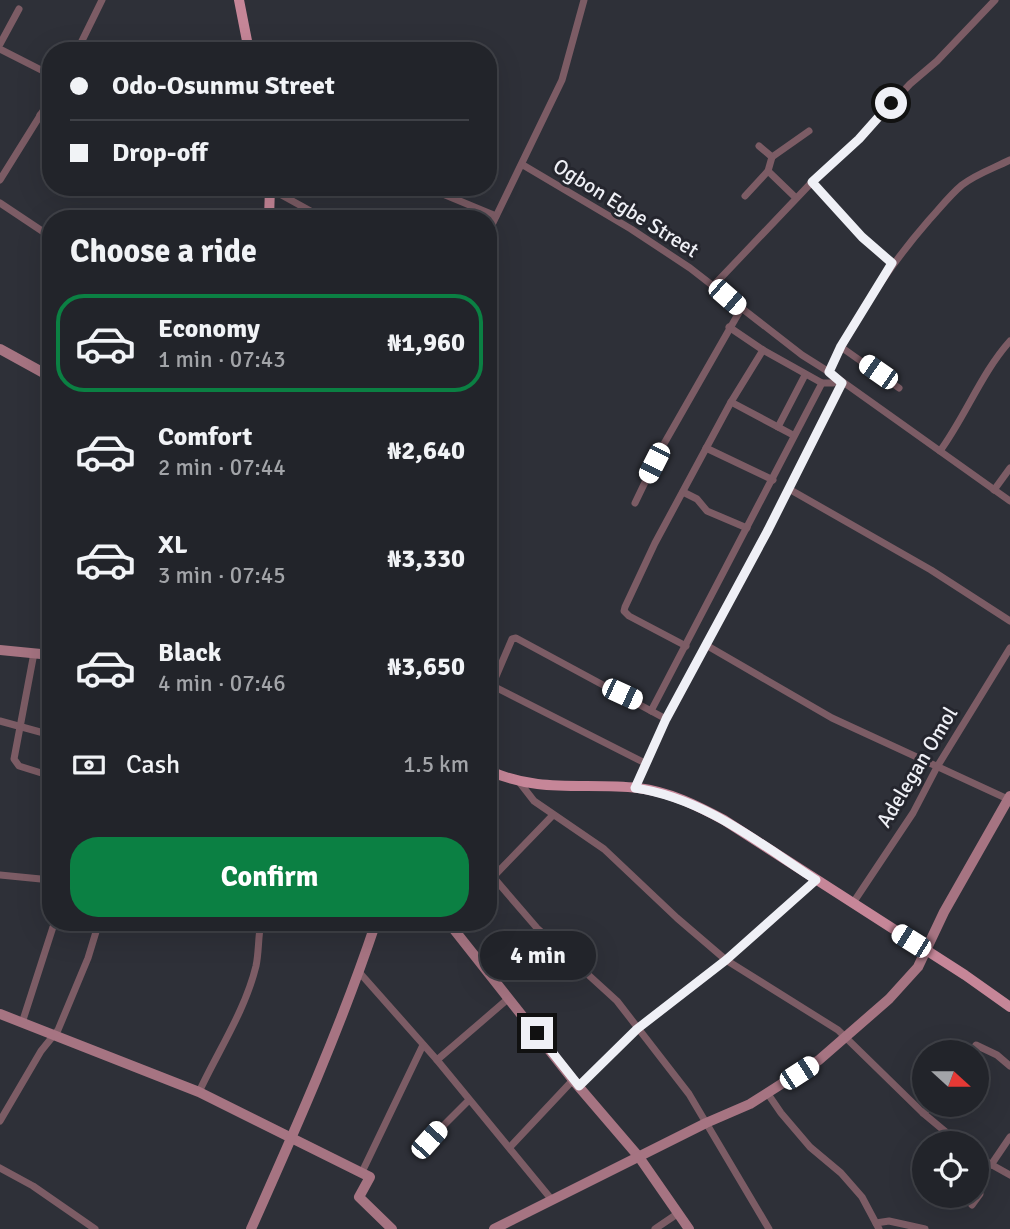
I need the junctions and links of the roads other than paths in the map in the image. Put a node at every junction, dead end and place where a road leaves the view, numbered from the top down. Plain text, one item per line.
1 (102, 0) edge
2 (239, 0) edge
3 (584, 0) edge
4 (995, 0) edge
5 (19, 9) dead end
6 (81, 42) edge
7 (247, 42) edge
8 (0, 44) edge
9 (0, 50) edge
10 (42, 71) edge
11 (42, 112) edge
12 (40, 115) joint
13 (809, 131) dead end
14 (759, 146) dead end
15 (772, 157) junction
16 (1010, 160) edge
17 (523, 165) junction
18 (768, 171) junction
19 (0, 180) edge
20 (812, 182) junction
21 (745, 195) dead end
22 (283, 196) edge
23 (448, 196) edge
24 (796, 198) junction
25 (0, 203) edge
26 (309, 210) edge
27 (482, 210) edge
28 (497, 214) edge
29 (42, 231) edge
30 (892, 263) junction
31 (714, 285) junction
32 (741, 309) junction
33 (729, 327) junction
34 (1010, 341) edge
35 (841, 346) junction
36 (0, 349) edge
37 (763, 350) junction
38 (42, 372) edge
39 (829, 372) junction
40 (805, 375) junction
41 (840, 381) junction
42 (822, 383) junction
43 (899, 388) dead end
44 (731, 402) junction
45 (778, 426) junction
46 (793, 435) junction
47 (706, 448) junction
48 (940, 451) junction
49 (1010, 468) edge
50 (773, 480) junction
51 (789, 489) junction
52 (994, 490) junction
53 (683, 492) junction
54 (1010, 501) edge
55 (635, 503) dead end
56 (747, 528) junction
57 (1010, 621) edge
58 (706, 645) junction
59 (686, 646) junction
60 (1010, 648) edge
61 (0, 650) edge
62 (34, 653) junction
63 (42, 654) edge
64 (497, 676) edge
65 (497, 688) edge
66 (651, 711) junction
67 (666, 719) junction
68 (0, 721) edge
69 (19, 726) junction
70 (42, 732) edge
71 (645, 763) junction
72 (937, 766) junction
73 (42, 773) edge
74 (497, 774) edge
75 (520, 783) junction
76 (635, 788) junction
77 (1009, 798) edge
78 (553, 815) junction
79 (497, 868) edge
80 (0, 875) edge
81 (42, 879) edge
82 (816, 880) junction
83 (497, 881) edge
84 (853, 903) junction
85 (52, 931) edge
86 (96, 931) edge
87 (260, 931) edge
88 (373, 931) edge
89 (455, 931) edge
90 (926, 951) junction
91 (726, 960) junction
92 (359, 972) junction
93 (509, 998) junction
94 (1010, 1007) edge
95 (0, 1014) edge
96 (22, 1023) junction
97 (637, 1029) junction
98 (53, 1034) junction
99 (846, 1037) junction
100 (423, 1045) junction
101 (989, 1051) edge
102 (436, 1060) junction
103 (1010, 1066) edge
104 (576, 1083) junction
105 (199, 1092) junction
106 (768, 1094) junction
107 (469, 1100) junction
108 (912, 1102) edge
109 (928, 1117) edge
110 (0, 1121) edge
111 (706, 1123) junction
112 (945, 1131) edge
113 (292, 1137) junction
114 (1010, 1137) edge
115 (429, 1140) dead end
116 (510, 1147) junction
117 (639, 1157) junction
118 (989, 1164) joint
119 (0, 1168) edge
120 (362, 1172) junction
121 (1010, 1175) edge
122 (552, 1200) junction
123 (677, 1214) junction
124 (878, 1226) edge
125 (95, 1229) edge
126 (251, 1229) edge
127 (392, 1229) edge
128 (494, 1229) edge
129 (655, 1229) edge
130 (688, 1229) edge
131 (769, 1229) edge
132 (925, 1229) edge

1 - 6 street
2 - 7 main road
3 - 17 street
4 - 20 street
5 - 8 street
9 - 10 street
11 - 12 street
12 - 19 street
13 - 15 street
14 - 15 street
15 - 18 street
16 - 30 street
17 - 28 street
17 - 31 street, Ogbon Egbe Street
18 - 21 street
18 - 24 street
20 - 24 street
20 - 30 street
22 - 26 street
23 - 27 street
24 - 31 street
25 - 29 street
30 - 35 street
31 - 32 street, Ogbon Egbe Street
32 - 33 street
32 - 39 street, Ogbon Egbe Street
33 - 37 street
33 - 55 street
34 - 48 street
35 - 39 street
35 - 43 street
36 - 38 street
37 - 40 street
37 - 44 street
39 - 41 street, Ogbon Egbe Street
40 - 42 street
40 - 45 street
41 - 42 street
41 - 48 street, Ogbon Egbe Street
41 - 51 street
42 - 46 street
44 - 45 street
44 - 47 street
45 - 46 street
46 - 50 street
47 - 50 street
47 - 53 street
48 - 52 street
49 - 52 street
50 - 56 street
51 - 57 street
51 - 58 street
52 - 54 street
53 - 56 street
53 - 59 street
56 - 59 street
58 - 67 street
58 - 72 street
59 - 66 street
60 - 72 street, Adelegan Omol
61 - 62 street
62 - 63 street
62 - 69 street
64 - 66 street
65 - 71 street
66 - 67 street
67 - 71 street
68 - 69 street
69 - 70 street
69 - 73 street
71 - 76 street
72 - 77 street
72 - 84 street, Adelegan Omol
74 - 75 main road
75 - 76 main road
75 - 78 street
76 - 82 main road
77 - 90 street
78 - 79 street
78 - 91 street
80 - 81 street
82 - 84 main road
82 - 91 street
83 - 97 street
84 - 90 main road
85 - 96 street
86 - 98 street
87 - 105 street
88 - 92 street
89 - 93 street
90 - 94 main road
90 - 99 street
91 - 97 street
91 - 99 street
92 - 100 street
92 - 113 street
93 - 102 street
93 - 104 street
95 - 96 street
96 - 98 street
97 - 104 street
97 - 111 street
98 - 105 street
98 - 110 street
99 - 106 street
99 - 108 street
100 - 102 street
100 - 120 street
101 - 103 street
102 - 107 street
104 - 116 street
104 - 117 street
105 - 113 street
106 - 111 street
106 - 124 street
107 - 115 street
107 - 116 street
109 - 112 street
111 - 117 street
111 - 131 street
113 - 120 street
113 - 126 street
114 - 118 street
116 - 122 street
117 - 122 street
117 - 123 street
118 - 121 street
119 - 125 street
120 - 127 street
122 - 128 street
123 - 129 street
123 - 130 street
124 - 132 street

